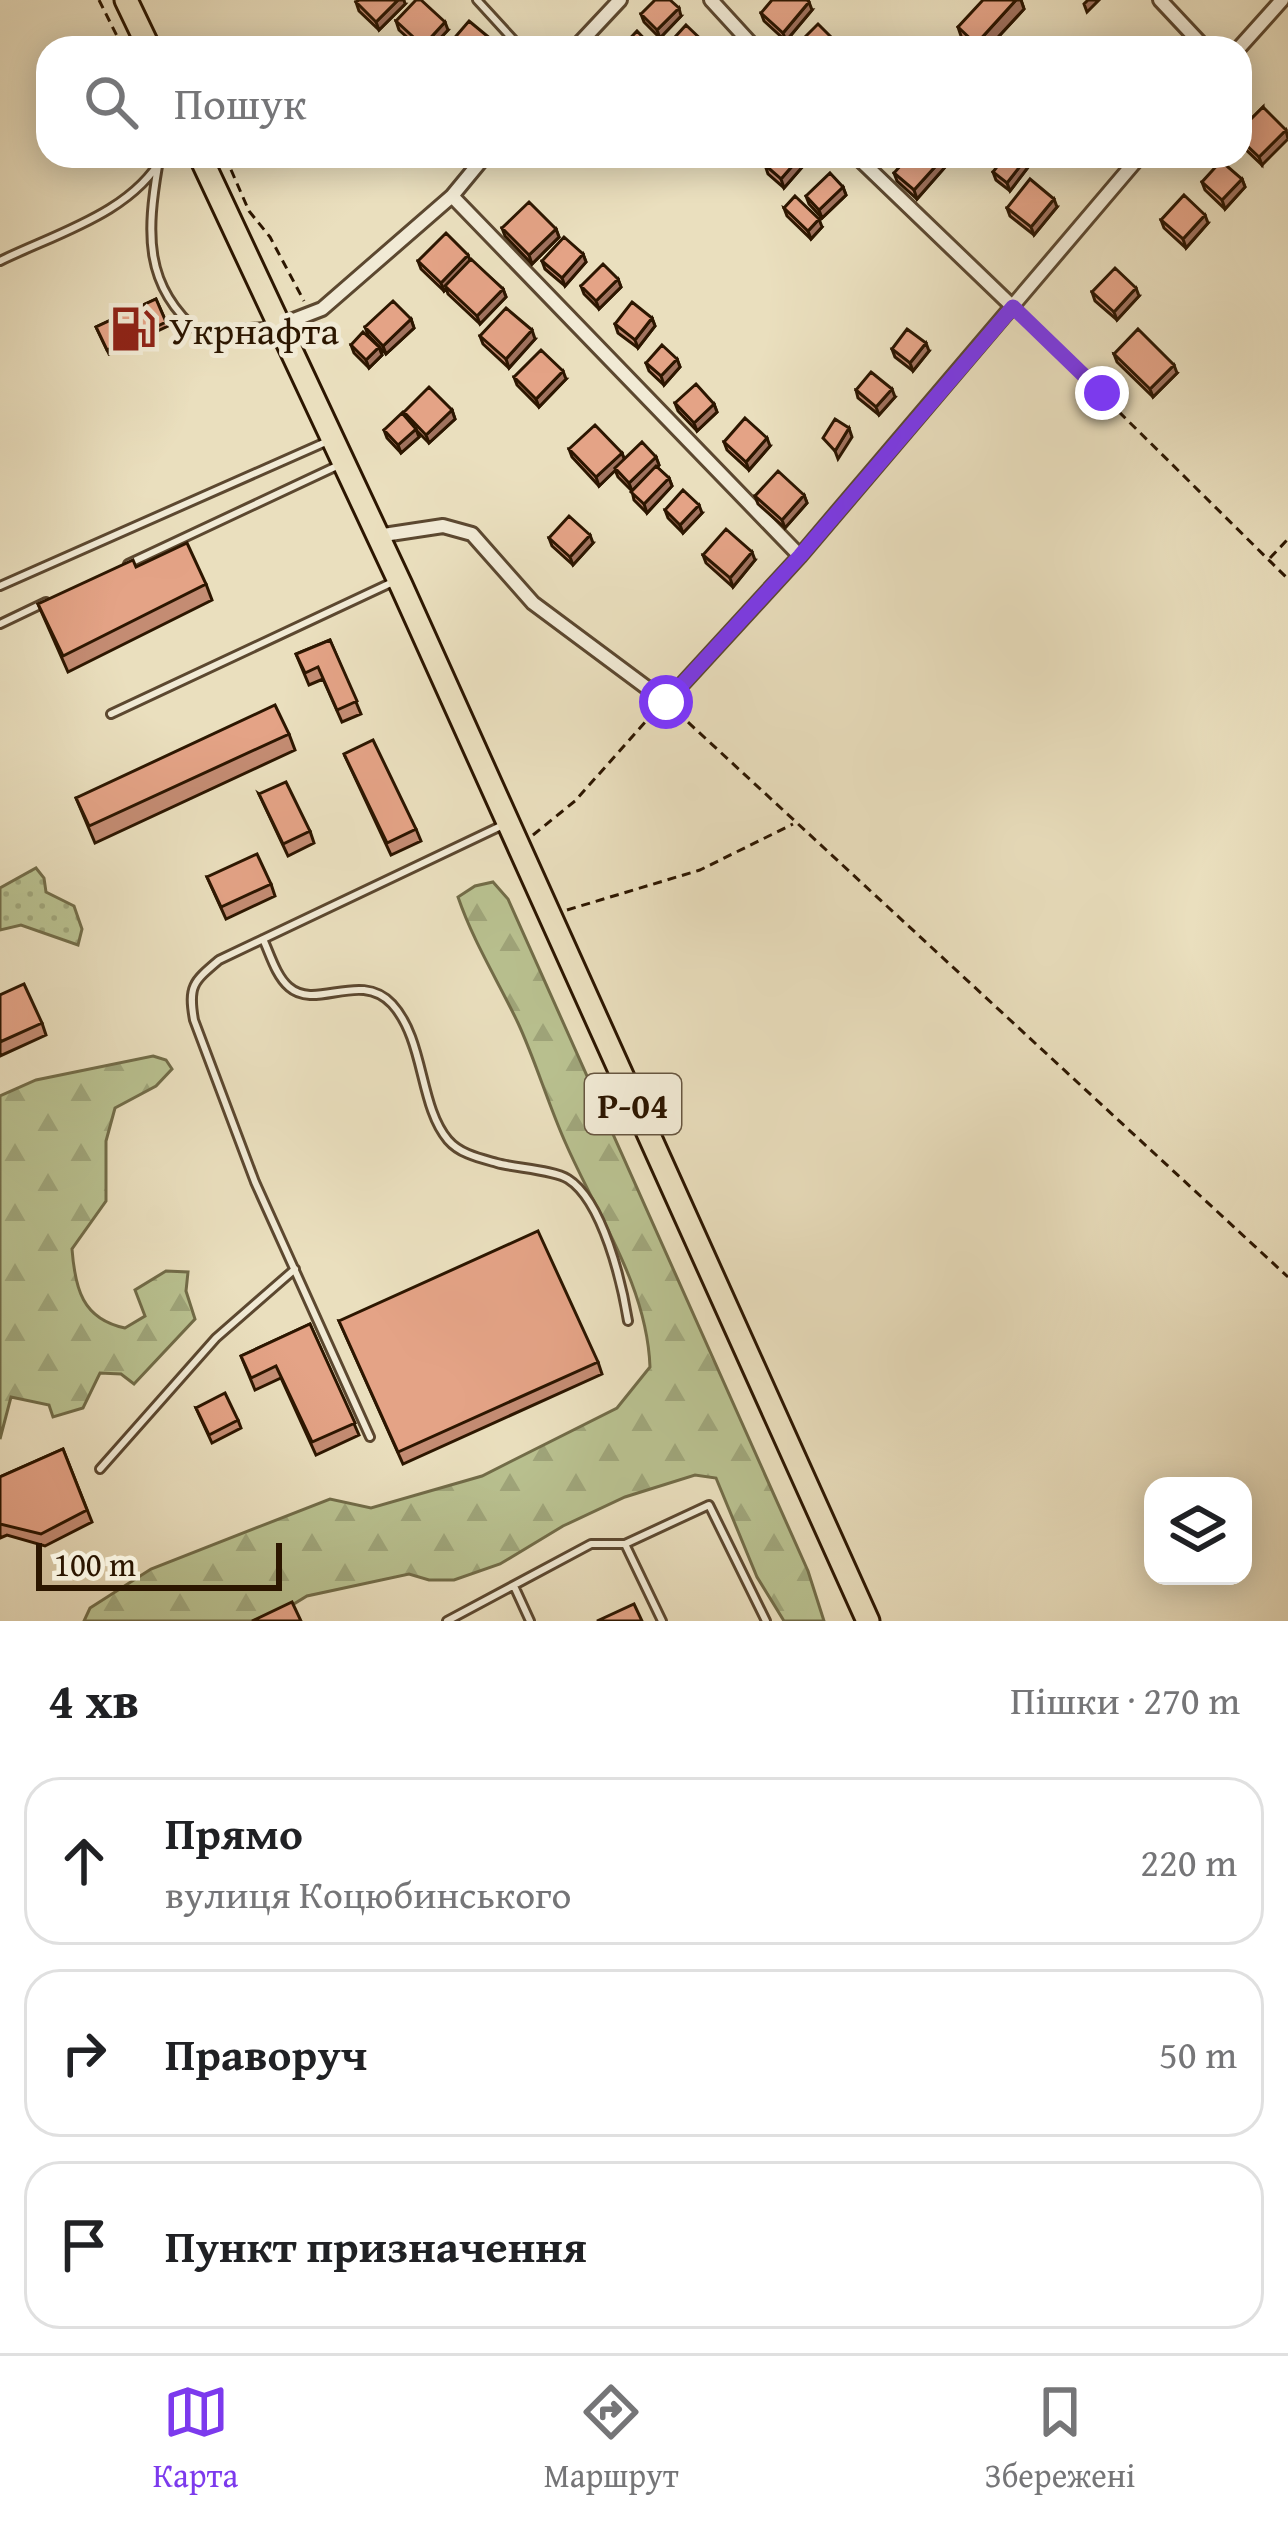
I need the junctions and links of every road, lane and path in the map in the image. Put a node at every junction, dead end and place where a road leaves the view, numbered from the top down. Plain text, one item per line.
1 (99, 0) edge
2 (126, 0) edge
3 (477, 0) edge
4 (620, 0) edge
5 (711, 0) edge
6 (1160, 0) edge
7 (1282, 0) edge
8 (117, 36) edge
9 (143, 36) edge
10 (510, 36) edge
11 (586, 36) edge
12 (743, 36) edge
13 (1194, 36) edge
14 (1250, 36) edge
15 (156, 168) edge
16 (158, 168) edge
17 (206, 168) edge
18 (231, 168) edge
19 (474, 168) edge
20 (868, 168) edge
21 (1130, 168) edge
22 (452, 196) junction
23 (0, 260) edge
24 (1013, 307) junction
25 (310, 314) junction
26 (278, 326) junction
27 (331, 440) junction
28 (343, 464) junction
29 (376, 536) junction
30 (1288, 538) edge
31 (800, 556) junction
32 (1269, 559) junction
33 (128, 564) edge
34 (1288, 579) edge
35 (399, 582) junction
36 (0, 586) edge
37 (64, 594) edge
38 (0, 624) edge
39 (666, 702) junction
40 (111, 714) dead end
41 (796, 822) junction
42 (507, 824) junction
43 (517, 845) junction
44 (548, 916) junction
45 (263, 939) junction
46 (296, 1269) junction
47 (1288, 1277) edge
48 (628, 1321) dead end
49 (370, 1437) dead end
50 (100, 1469) dead end
51 (625, 1544) junction
52 (514, 1586) junction
53 (447, 1621) edge
54 (530, 1621) edge
55 (662, 1621) edge
56 (766, 1621) edge
57 (868, 1621) edge

1 - 8 path
2 - 9 main road
3 - 10 lane
4 - 11 street
5 - 12 street
6 - 13 street
7 - 14 street
15 - 23 lane
16 - 26 lane
17 - 26 main road, Р-04
18 - 25 path
19 - 22 street
20 - 24 street
21 - 24 street
22 - 25 street
22 - 31 street
24 - 31 street
24 - 32 path
25 - 26 street
26 - 27 main road, Р-04
27 - 28 main road, Р-04
27 - 36 lane
28 - 29 main road, Р-04
28 - 33 lane
29 - 35 main road, Р-04
29 - 39 street
30 - 32 path
31 - 39 street
32 - 34 path
35 - 40 lane
35 - 42 main road, Р-04
37 - 38 lane
39 - 41 path
39 - 43 path
41 - 44 path
41 - 47 path
42 - 43 main road, Р-04
42 - 45 lane
43 - 44 main road, Р-04
44 - 57 main road, Р-04
45 - 46 lane
45 - 48 lane
46 - 49 lane
46 - 50 lane
51 - 52 lane
51 - 55 lane
51 - 56 lane
52 - 53 lane
52 - 54 lane

